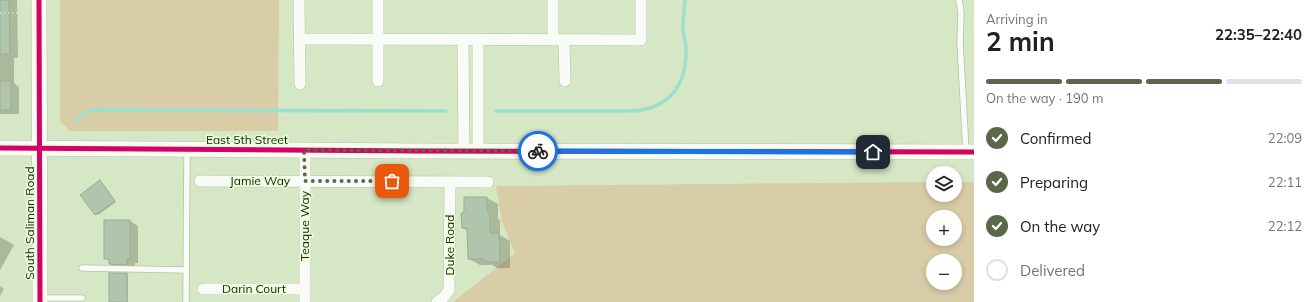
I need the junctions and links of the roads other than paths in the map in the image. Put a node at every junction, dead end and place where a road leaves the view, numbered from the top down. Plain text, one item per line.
1 (39, 0) edge
2 (299, 0) edge
3 (378, 0) edge
4 (553, 0) edge
5 (641, 0) edge
6 (959, 0) edge
7 (300, 39) junction
8 (378, 39) junction
9 (463, 40) junction
10 (478, 40) junction
11 (553, 40) junction
12 (564, 40) junction
13 (464, 73) junction
14 (478, 73) junction
15 (378, 81) dead end
16 (565, 81) dead end
17 (300, 84) dead end
18 (0, 148) edge
19 (40, 148) junction
20 (187, 150) junction
21 (304, 150) junction
22 (471, 151) junction
23 (970, 152) edge
24 (200, 181) dead end
25 (305, 181) junction
26 (450, 182) junction
27 (488, 182) dead end
28 (82, 268) dead end
29 (186, 270) junction
30 (203, 289) dead end
31 (305, 289) junction
32 (82, 298) dead end
33 (40, 300) edge
34 (186, 302) edge
35 (305, 302) edge
36 (437, 302) edge

1 - 19 main road, South Saliman Road
2 - 7 street
3 - 8 street
4 - 11 street
5 - 12 street
6 - 23 lane
7 - 8 street
7 - 17 street
8 - 9 street
8 - 15 street
9 - 10 street
9 - 13 street
10 - 11 street
10 - 14 street
11 - 12 street
12 - 16 street
13 - 14 lane
13 - 22 street
14 - 22 street
18 - 19 main road, East 5th Street
19 - 20 main road, East 5th Street
19 - 33 main road, South Saliman Road
20 - 21 main road, East 5th Street
20 - 29 lane
21 - 22 main road, East 5th Street
21 - 25 street, Teaque Way
22 - 23 main road, East 5th Street
24 - 25 street, Jamie Way
25 - 26 street, Jamie Way
25 - 31 street, Teaque Way
26 - 27 street, Jamie Way
26 - 36 street, Duke Road
28 - 29 lane
29 - 34 lane
30 - 31 street, Darin Court
31 - 35 street, Teaque Way
32 - 33 lane

